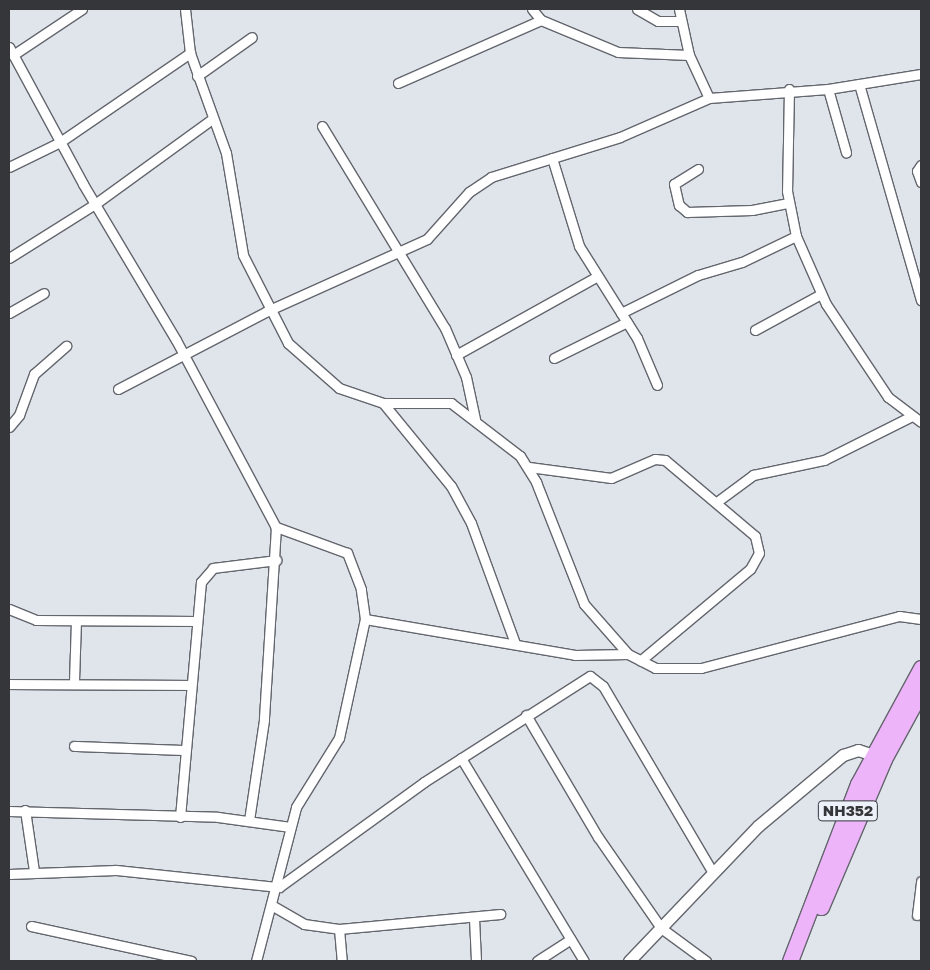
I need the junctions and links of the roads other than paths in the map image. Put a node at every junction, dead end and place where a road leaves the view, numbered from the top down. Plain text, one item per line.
1 (82, 9) edge
2 (185, 9) edge
3 (532, 9) edge
4 (637, 9) edge
5 (679, 9) edge
6 (541, 20) junction
7 (679, 21) junction
8 (252, 37) dead end
9 (11, 51) edge
10 (190, 53) junction
11 (689, 55) junction
12 (921, 74) edge
13 (197, 76) junction
14 (398, 83) dead end
15 (859, 84) junction
16 (789, 89) junction
17 (828, 89) junction
18 (709, 98) junction
19 (212, 118) junction
20 (322, 126) dead end
21 (60, 142) junction
22 (846, 152) dead end
23 (552, 158) junction
24 (921, 165) edge
25 (9, 166) edge
26 (698, 169) dead end
27 (921, 182) edge
28 (788, 203) junction
29 (95, 204) junction
30 (796, 236) junction
31 (401, 252) junction
32 (9, 258) edge
33 (596, 277) junction
34 (44, 293) dead end
35 (821, 294) junction
36 (921, 297) edge
37 (267, 311) junction
38 (9, 313) edge
39 (621, 313) junction
40 (627, 322) junction
41 (755, 330) dead end
42 (66, 346) dead end
43 (456, 355) junction
44 (184, 356) junction
45 (554, 358) dead end
46 (657, 385) dead end
47 (118, 389) dead end
48 (383, 403) junction
49 (912, 416) junction
50 (475, 419) junction
51 (921, 422) edge
52 (9, 427) edge
53 (529, 467) junction
54 (718, 500) junction
55 (276, 527) junction
56 (276, 560) junction
57 (9, 609) edge
58 (365, 619) junction
59 (921, 619) edge
60 (76, 621) junction
61 (197, 621) junction
62 (515, 643) junction
63 (628, 654) junction
64 (640, 661) junction
65 (921, 668) edge
66 (74, 682) junction
67 (9, 684) edge
68 (191, 686) junction
69 (921, 691) edge
70 (526, 715) junction
71 (74, 746) dead end
72 (185, 750) junction
73 (879, 756) junction
74 (460, 758) junction
75 (24, 810) junction
76 (9, 811) edge
77 (180, 817) junction
78 (249, 820) junction
79 (290, 827) junction
80 (34, 871) junction
81 (713, 873) junction
82 (9, 874) edge
83 (921, 881) edge
84 (279, 887) junction
85 (273, 906) junction
86 (500, 914) dead end
87 (917, 915) dead end
88 (474, 918) junction
89 (31, 926) dead end
90 (660, 928) junction
91 (339, 929) junction
92 (570, 939) junction
93 (191, 961) edge
94 (256, 961) edge
95 (342, 961) edge
96 (476, 961) edge
97 (537, 961) edge
98 (584, 961) edge
99 (629, 961) edge
100 (706, 961) edge
101 (790, 961) edge
102 (800, 961) edge

1 - 9 street
2 - 10 street
3 - 6 street
4 - 7 street
5 - 7 street
6 - 11 street
6 - 14 street
7 - 11 street
8 - 13 street
9 - 21 street
10 - 13 street
10 - 21 street
11 - 18 street
12 - 15 street
13 - 19 street
15 - 17 street
15 - 36 street
16 - 17 street
16 - 18 street
16 - 28 street
17 - 22 street
18 - 23 street
19 - 29 street
19 - 37 street
20 - 31 street
21 - 25 street
21 - 29 street
23 - 31 street
23 - 33 street
24 - 27 street
26 - 28 street
28 - 30 street
29 - 32 street
29 - 44 street
30 - 35 street
30 - 39 street
31 - 37 street
31 - 43 street
33 - 39 street
33 - 43 street
34 - 38 street
35 - 41 street
35 - 49 street
37 - 44 street
37 - 48 street
39 - 40 street
40 - 45 street
40 - 46 street
42 - 52 street
43 - 50 street
44 - 47 street
44 - 55 street
48 - 50 street
48 - 62 street
49 - 51 street
49 - 54 street
50 - 53 street
53 - 54 street
53 - 63 street
54 - 64 street
55 - 56 street
55 - 58 street
56 - 61 street
56 - 78 street
57 - 60 street
58 - 62 street
58 - 79 street
59 - 64 street
60 - 61 street
60 - 66 street
61 - 68 street
62 - 63 street
63 - 64 street
65 - 73 highway, NH352
66 - 67 street
66 - 68 street
68 - 72 street
69 - 73 highway, NH352
70 - 74 street
70 - 81 street
70 - 90 street
71 - 72 street
72 - 77 street
73 - 81 street
73 - 101 highway, NH352
73 - 102 highway, NH352
74 - 84 street
74 - 92 street
75 - 76 street
75 - 77 street
75 - 80 street
77 - 78 street
78 - 79 street
79 - 84 street
80 - 82 street
80 - 84 street
81 - 90 street
83 - 87 street
84 - 85 street
85 - 91 street
85 - 94 street
86 - 88 street
88 - 91 street
88 - 96 street
89 - 93 street
90 - 99 street
90 - 100 street
91 - 95 street
92 - 97 street
92 - 98 street

